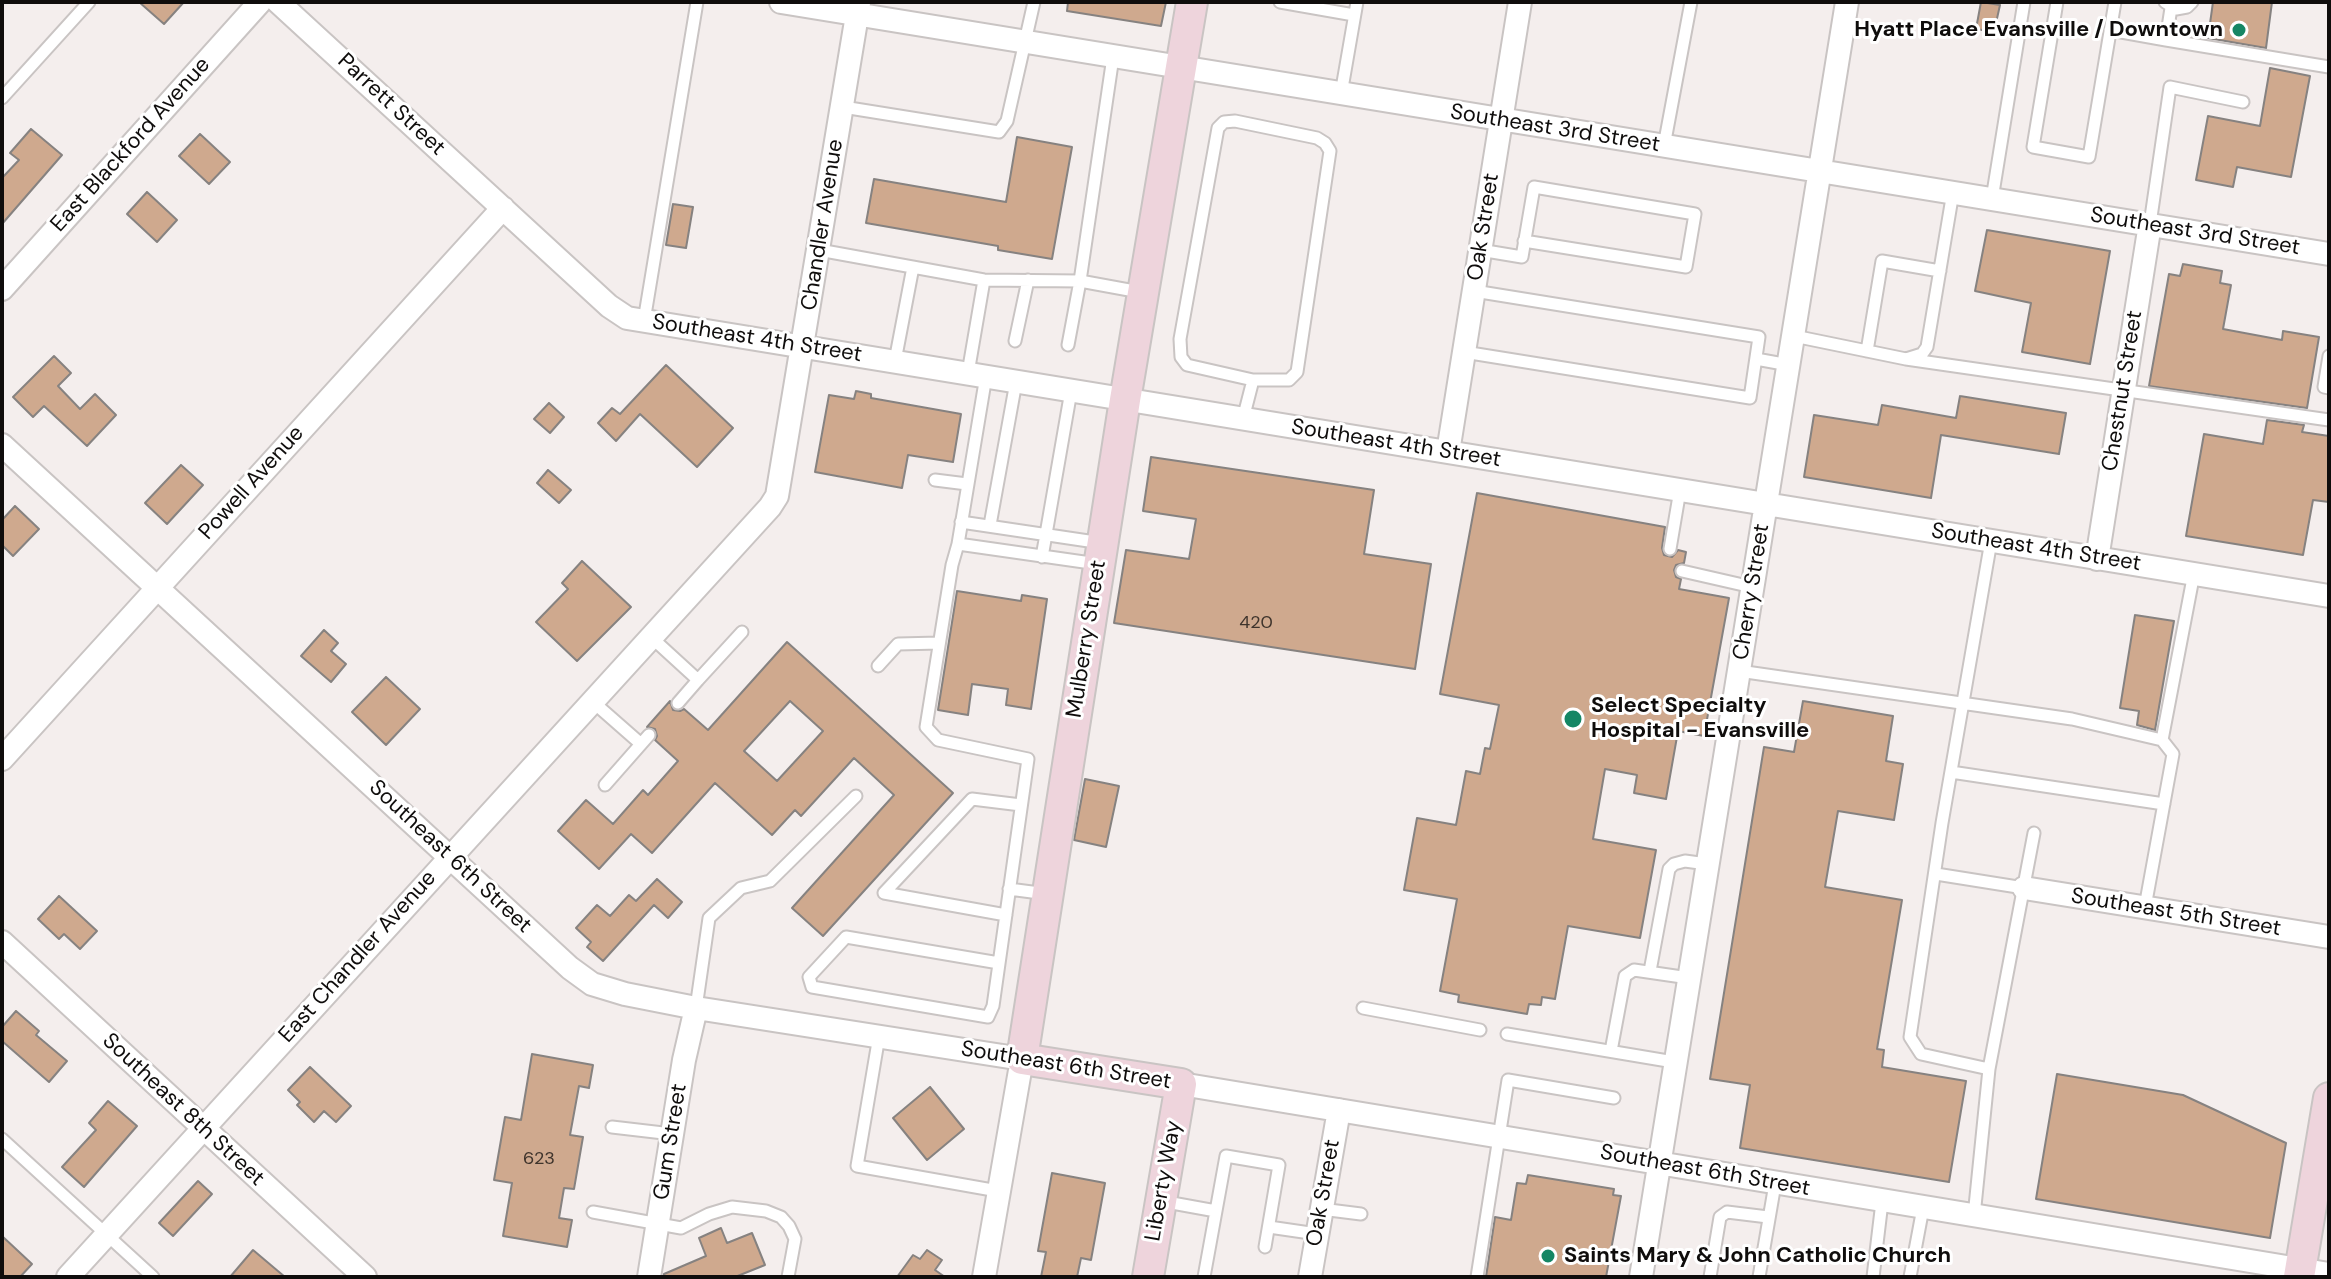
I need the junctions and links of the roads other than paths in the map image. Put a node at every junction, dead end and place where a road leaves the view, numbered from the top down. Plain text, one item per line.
1 (89, 2) edge
2 (260, 2) edge
3 (278, 2) edge
4 (697, 2) edge
5 (781, 2) edge
6 (1034, 2) edge
7 (1192, 2) edge
8 (1280, 2) edge
9 (1357, 2) edge
10 (1520, 2) edge
11 (1691, 2) edge
12 (1847, 2) edge
13 (2024, 2) edge
14 (2057, 2) edge
15 (2115, 2) edge
16 (2192, 2) edge
17 (2168, 5) edge
18 (859, 8) edge
19 (1354, 15) junction
20 (2110, 30) junction
21 (2166, 40) junction
22 (1024, 42) junction
23 (1113, 57) junction
24 (2329, 67) edge
25 (1180, 68) junction
26 (1341, 94) junction
27 (2, 98) edge
28 (2243, 102) dead end
29 (843, 107) junction
30 (1501, 120) junction
31 (1664, 146) junction
32 (1821, 172) junction
33 (1953, 192) junction
34 (1992, 199) junction
35 (503, 208) junction
36 (2150, 224) junction
37 (1524, 241) junction
38 (819, 250) junction
39 (1480, 250) junction
40 (2329, 254) edge
41 (913, 267) junction
42 (1940, 271) junction
43 (984, 280) junction
44 (1028, 280) junction
45 (1080, 281) junction
46 (2, 289) edge
47 (1474, 291) junction
48 (1143, 293) junction
49 (644, 321) junction
50 (1794, 336) junction
51 (1015, 341) dead end
52 (1068, 345) dead end
53 (804, 346) junction
54 (1867, 351) junction
55 (1464, 352) junction
56 (2329, 356) edge
57 (1756, 359) junction
58 (1906, 359) junction
59 (895, 361) junction
60 (1789, 365) junction
61 (977, 374) junction
62 (1253, 380) junction
63 (1016, 382) junction
64 (2329, 388) edge
65 (2124, 389) junction
66 (1071, 391) junction
67 (1125, 400) junction
68 (1243, 419) junction
69 (2329, 420) edge
70 (2, 445) edge
71 (1448, 452) junction
72 (935, 480) dead end
73 (967, 484) junction
74 (1680, 490) junction
75 (777, 496) joint
76 (1767, 504) junction
77 (961, 522) junction
78 (990, 525) junction
79 (1045, 534) junction
80 (1991, 541) junction
81 (958, 544) junction
82 (1670, 549) dead end
83 (1101, 553) junction
84 (1042, 557) junction
85 (2097, 559) junction
86 (1682, 571) dead end
87 (2194, 573) junction
88 (157, 587) junction
89 (1752, 587) junction
90 (2329, 596) edge
91 (742, 632) dead end
92 (651, 637) junction
93 (939, 643) junction
94 (878, 666) dead end
95 (1739, 671) junction
96 (698, 680) junction
97 (592, 701) junction
98 (678, 703) dead end
99 (1962, 705) junction
100 (2162, 740) junction
101 (2, 759) edge
102 (1951, 772) junction
103 (605, 785) dead end
104 (856, 796) dead end
105 (2164, 804) junction
106 (1021, 805) junction
107 (2034, 833) dead end
108 (449, 856) junction
109 (1707, 864) junction
110 (1936, 874) junction
111 (2024, 888) junction
112 (1009, 889) junction
113 (1048, 894) junction
114 (2145, 907) junction
115 (1006, 915) junction
116 (2329, 937) edge
117 (2, 942) edge
118 (999, 963) junction
119 (1650, 971) junction
120 (1689, 978) junction
121 (696, 1008) junction
122 (1363, 1008) dead end
123 (1480, 1030) dead end
124 (1507, 1034) dead end
125 (879, 1036) junction
126 (1611, 1051) junction
127 (1022, 1059) junction
128 (1674, 1062) junction
129 (1989, 1069) junction
130 (1181, 1084) junction
131 (1614, 1098) dead end
132 (2329, 1098) edge
133 (1339, 1110) junction
134 (612, 1127) dead end
135 (202, 1128) junction
136 (672, 1134) junction
137 (1497, 1135) junction
138 (2, 1139) edge
139 (1658, 1162) junction
140 (1775, 1184) junction
141 (998, 1191) junction
142 (1161, 1201) junction
143 (1882, 1202) junction
144 (1923, 1208) junction
145 (1321, 1209) junction
146 (1216, 1211) junction
147 (593, 1212) dead end
148 (1361, 1214) dead end
149 (1768, 1217) junction
150 (1974, 1217) junction
151 (658, 1223) junction
152 (1269, 1227) junction
153 (1317, 1234) junction
154 (105, 1235) junction
155 (1265, 1247) dead end
156 (2310, 1274) edge
157 (68, 1277) edge
158 (153, 1277) edge
159 (365, 1277) edge
160 (649, 1277) edge
161 (788, 1277) edge
162 (984, 1277) edge
163 (1148, 1277) edge
164 (1204, 1277) edge
165 (1310, 1277) edge
166 (1477, 1277) edge
167 (1641, 1277) edge
168 (1710, 1277) edge
169 (1759, 1277) edge
170 (1873, 1277) edge
171 (1910, 1277) edge

1 - 27 lane
2 - 46 street, East Blackford Avenue
3 - 35 street, Parrett Street
4 - 49 lane
5 - 18 street, Southeast 3rd Street
6 - 22 lane
7 - 25 street, Mulberry Street
8 - 19 lane
9 - 19 lane
10 - 30 street, Oak Street
11 - 31 lane
12 - 32 street, Cherry Street
13 - 34 lane
14 - 20 lane
15 - 20 lane
16 - 17 lane
17 - 21 lane
18 - 22 street, Southeast 3rd Street
18 - 29 street, Chandler Avenue
19 - 26 lane
20 - 21 lane
21 - 24 lane
22 - 23 street, Southeast 3rd Street
22 - 29 lane
23 - 25 street, Southeast 3rd Street
23 - 45 lane
25 - 26 street, Southeast 3rd Street
25 - 48 street, Mulberry Street
26 - 30 street, Southeast 3rd Street
28 - 36 lane
29 - 38 street, Chandler Avenue
30 - 31 street, Southeast 3rd Street
30 - 39 street, Oak Street
31 - 32 street, Southeast 3rd Street
32 - 33 street, Southeast 3rd Street
32 - 50 street, Cherry Street
33 - 34 street, Southeast 3rd Street
33 - 42 lane
34 - 36 street, Southeast 3rd Street
35 - 49 street, Southeast 4th Street
35 - 88 street, Powell Avenue
36 - 40 street, Southeast 3rd Street
36 - 65 street, Chestnut Street
37 - 37 lane
37 - 39 lane
38 - 41 lane
38 - 53 street, Chandler Avenue
39 - 47 street, Oak Street
41 - 43 lane
41 - 59 lane
42 - 54 lane
42 - 58 lane
43 - 44 lane
43 - 61 lane
44 - 45 lane
44 - 51 lane
45 - 48 lane
45 - 52 lane
47 - 55 street, Oak Street
47 - 57 lane
48 - 67 street, Mulberry Street
49 - 53 street, Southeast 4th Street
50 - 54 lane
50 - 60 street, Cherry Street
53 - 59 street, Southeast 4th Street
53 - 75 street, Chandler Avenue
54 - 58 lane
55 - 57 lane
55 - 71 street, Oak Street
56 - 64 lane
57 - 60 lane
58 - 65 lane
59 - 61 street, Southeast 4th Street
60 - 76 street, Cherry Street
61 - 63 street, Southeast 4th Street
61 - 73 lane
62 - 62 lane
62 - 68 lane
63 - 66 street, Southeast 4th Street
63 - 78 lane
65 - 69 lane
65 - 85 street, Chestnut Street
66 - 67 street, Southeast 4th Street
66 - 79 lane
67 - 68 street, Southeast 4th Street
67 - 83 street, Mulberry Street
68 - 71 street, Southeast 4th Street
70 - 88 street, Southeast 6th Street
71 - 74 street, Southeast 4th Street
72 - 73 lane
73 - 77 lane
74 - 76 street, Southeast 4th Street
74 - 82 lane
75 - 92 street, East Chandler Avenue
76 - 80 street, Southeast 4th Street
76 - 89 street, Cherry Street
77 - 78 lane
77 - 81 lane
78 - 79 lane
79 - 83 lane
79 - 84 lane
80 - 85 street, Southeast 4th Street
80 - 99 lane
81 - 84 lane
81 - 93 lane
83 - 84 lane
83 - 113 street, Mulberry Street
85 - 87 street, Southeast 4th Street
86 - 89 lane
87 - 90 street, Southeast 4th Street
87 - 100 lane
88 - 101 street, Powell Avenue
88 - 108 street, Southeast 6th Street
89 - 95 street, Cherry Street
91 - 96 lane
92 - 96 lane
92 - 97 street, East Chandler Avenue
93 - 94 lane
93 - 106 lane
95 - 99 lane
95 - 109 street, Cherry Street
96 - 98 lane
97 - 103 lane
97 - 108 street, East Chandler Avenue
99 - 100 lane
99 - 102 lane
100 - 105 lane
102 - 105 lane
102 - 110 lane
104 - 121 lane
105 - 114 lane
106 - 112 lane
106 - 115 lane
107 - 111 lane
108 - 121 street, Southeast 6th Street
108 - 135 street, East Chandler Avenue
109 - 119 lane
109 - 120 street, Cherry Street
110 - 111 lane
110 - 129 lane
111 - 114 street, Southeast 5th Street
111 - 129 lane
112 - 113 lane
112 - 115 lane
113 - 127 street, Mulberry Street
114 - 116 street, Southeast 5th Street
115 - 118 lane
117 - 135 street, Southeast 8th Street
118 - 118 lane
119 - 120 lane
119 - 126 lane
120 - 128 street, Cherry Street
121 - 125 street, Southeast 6th Street
121 - 136 street, Gum Street
122 - 123 lane
124 - 126 lane
125 - 127 street, Southeast 6th Street
125 - 141 lane
126 - 128 lane
127 - 130 street, Southeast 6th Street
127 - 141 street, Mulberry Street
128 - 139 street, Cherry Street
129 - 150 lane
130 - 133 street, Southeast 6th Street
130 - 142 street, Liberty Way
131 - 137 lane
132 - 156 street
133 - 137 street, Southeast 6th Street
133 - 145 street, Oak Street
134 - 136 lane
135 - 154 street, East Chandler Avenue
135 - 159 street, Southeast 8th Street
136 - 151 street, Gum Street
137 - 139 street, Southeast 6th Street
137 - 166 lane
138 - 154 lane
139 - 140 street, Southeast 6th Street
139 - 167 street, Cherry Street
140 - 143 street, Southeast 6th Street
140 - 149 lane
141 - 162 street, Mulberry Street
142 - 146 lane
142 - 163 street, Liberty Way
143 - 144 street, Southeast 6th Street
143 - 170 lane
144 - 150 street, Southeast 6th Street
144 - 171 lane
145 - 148 lane
145 - 153 street, Oak Street
146 - 152 lane
146 - 164 lane
147 - 151 lane
149 - 168 lane
149 - 169 lane
150 - 156 street, Southeast 6th Street
151 - 160 street, Gum Street
151 - 161 lane
152 - 153 lane
152 - 155 lane
153 - 165 street, Oak Street
154 - 157 street, East Chandler Avenue
154 - 158 lane

